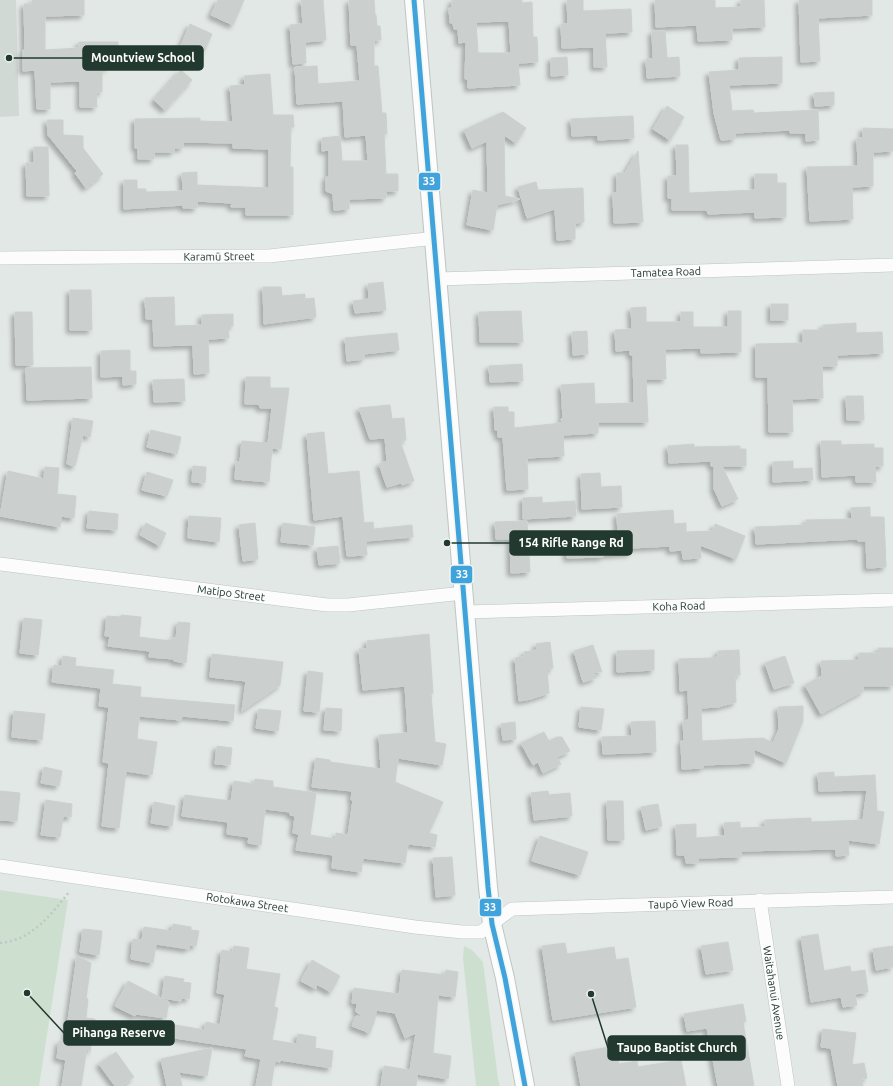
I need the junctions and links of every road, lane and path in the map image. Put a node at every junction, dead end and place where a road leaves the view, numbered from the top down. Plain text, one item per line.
1 (414, 0) edge
2 (436, 238) junction
3 (0, 258) edge
4 (893, 265) edge
5 (438, 278) junction
6 (0, 564) edge
7 (464, 593) junction
8 (893, 600) edge
9 (466, 612) junction
10 (0, 866) edge
11 (81, 878) junction
12 (893, 896) edge
13 (760, 900) junction
14 (492, 924) junction
15 (0, 942) edge
16 (525, 1086) edge
17 (788, 1086) edge

1 - 2 street
2 - 3 street, Karamū Street
2 - 5 street
4 - 5 street, Tamatea Road
5 - 7 street
6 - 7 street, Matipo Street
7 - 9 street
8 - 9 street, Koha Road
9 - 14 street
10 - 11 street, Rotokawa Street
11 - 14 street, Rotokawa Street
11 - 15 path
12 - 13 street, Taupō View Road
13 - 14 street, Taupō View Road
13 - 17 street, Waitahanui Avenue
14 - 16 street

